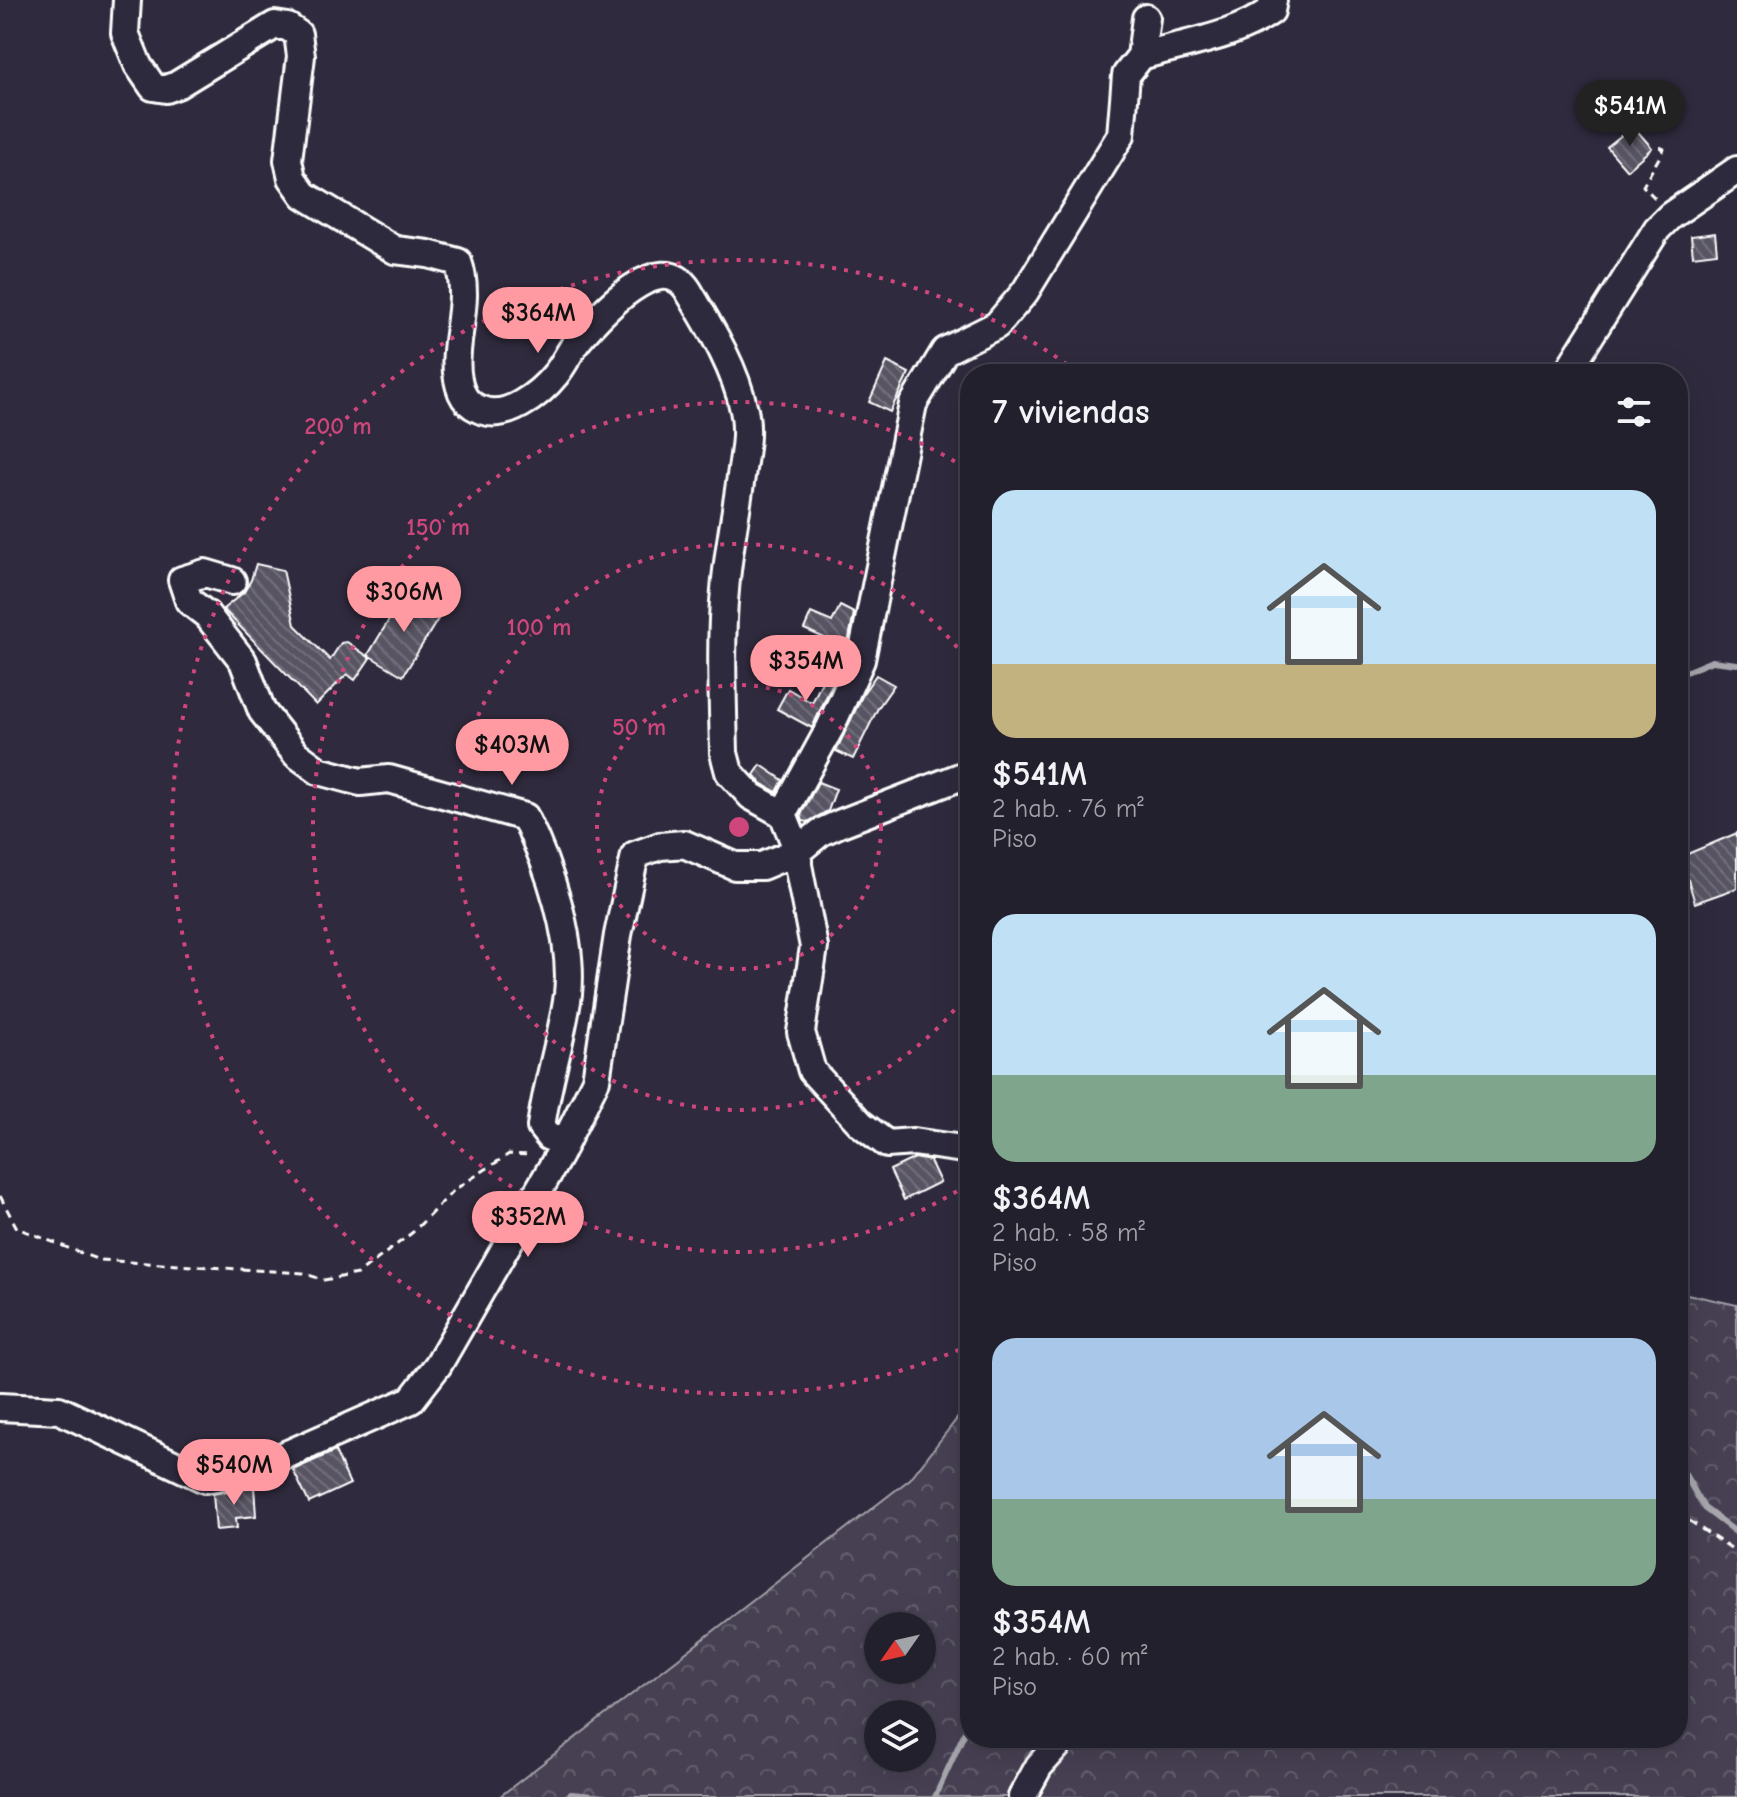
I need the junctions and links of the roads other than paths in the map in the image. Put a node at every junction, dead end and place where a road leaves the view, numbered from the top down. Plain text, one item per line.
1 (127, 0) edge
2 (1273, 0) edge
3 (1146, 18) dead end
4 (1141, 56) junction
5 (1737, 170) edge
6 (1572, 364) edge
7 (232, 581) dead end
8 (960, 777) edge
9 (783, 814) junction
10 (798, 851) junction
11 (563, 1147) junction
12 (960, 1149) edge
13 (0, 1407) edge
14 (1055, 1748) edge
15 (1022, 1797) edge

1 - 9 street
2 - 4 street
3 - 4 street
4 - 9 street
5 - 6 street
7 - 11 street
8 - 10 street
9 - 10 street
10 - 11 street
10 - 12 street
11 - 13 street
14 - 15 street

